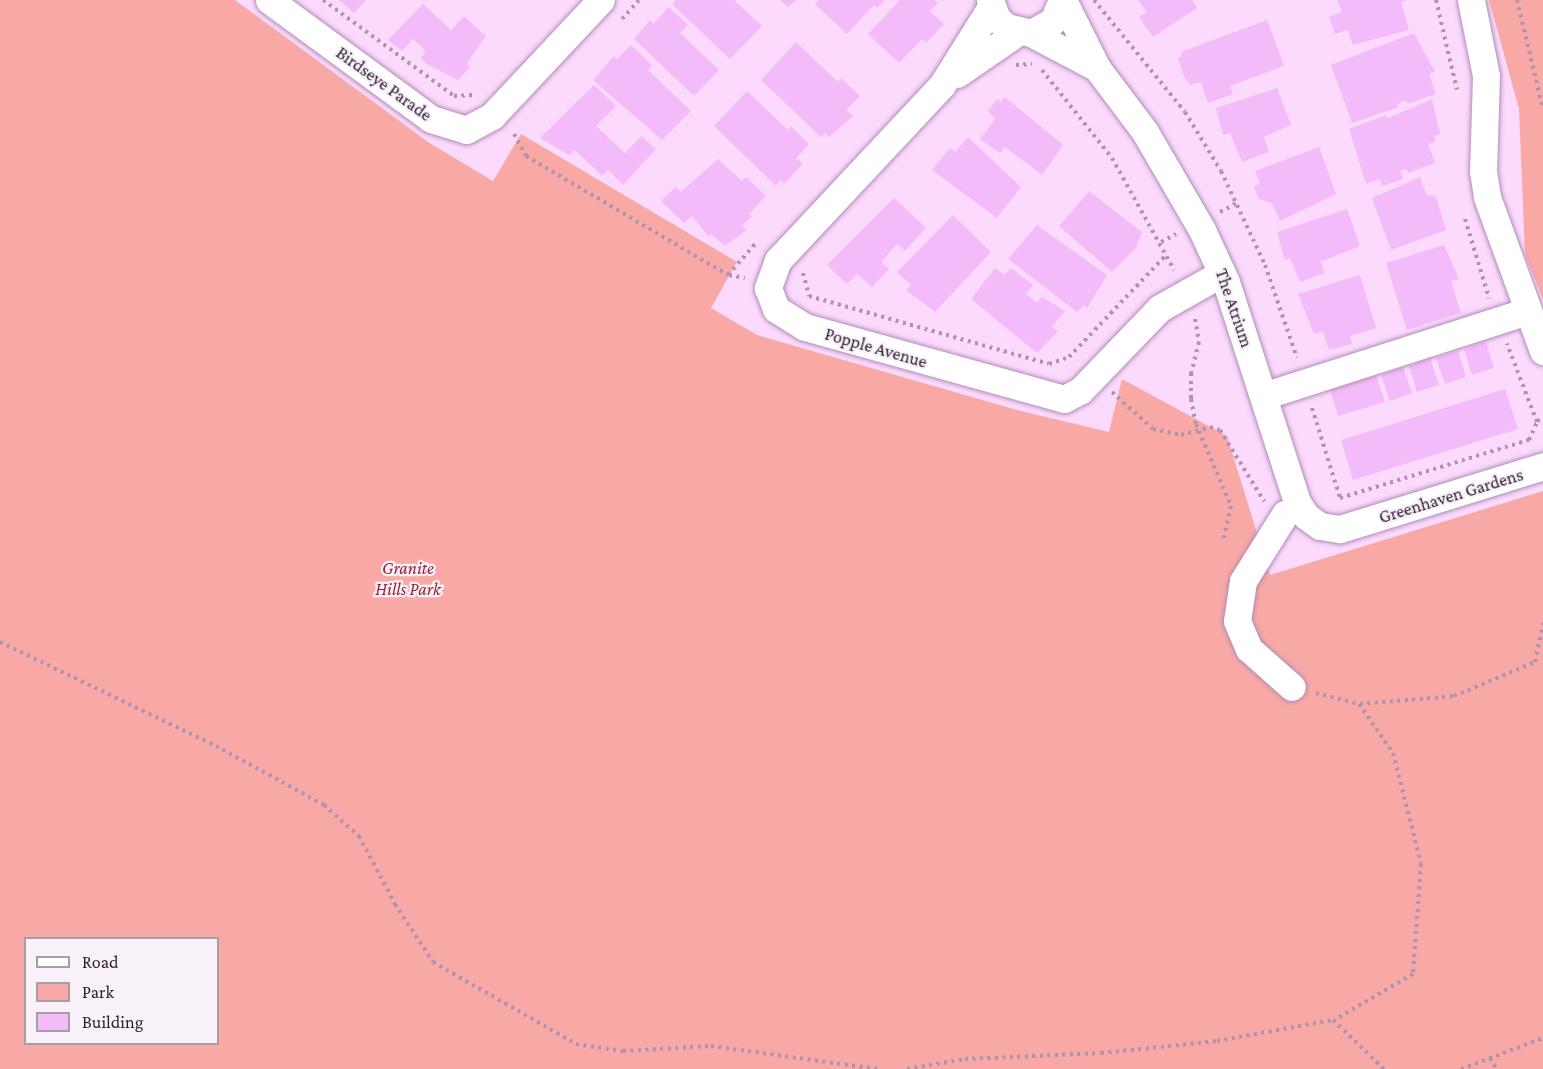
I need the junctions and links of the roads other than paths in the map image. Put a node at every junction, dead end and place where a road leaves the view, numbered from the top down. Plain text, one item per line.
1 (269, 0) edge
2 (601, 0) edge
3 (1062, 0) edge
4 (1471, 0) edge
5 (991, 4) edge
6 (1015, 37) junction
7 (1097, 68) junction
8 (942, 86) junction
9 (1222, 273) junction
10 (1527, 311) junction
11 (1543, 351) edge
12 (1263, 396) junction
13 (1543, 466) edge
14 (1293, 512) junction
15 (1292, 687) road end

1 - 2 street, Birdseye Parade
3 - 6 street, Popple Avenue
3 - 7 street, The Atrium
4 - 10 street
5 - 6 street, The Atrium
5 - 8 street, Popple Avenue
6 - 7 street, The Atrium
6 - 8 street, Popple Avenue
7 - 9 street, The Atrium
8 - 9 street, Popple Avenue
9 - 12 street, The Atrium
10 - 11 street
10 - 12 street
12 - 14 street, The Atrium
13 - 14 street, Greenhaven Gardens
14 - 15 street

